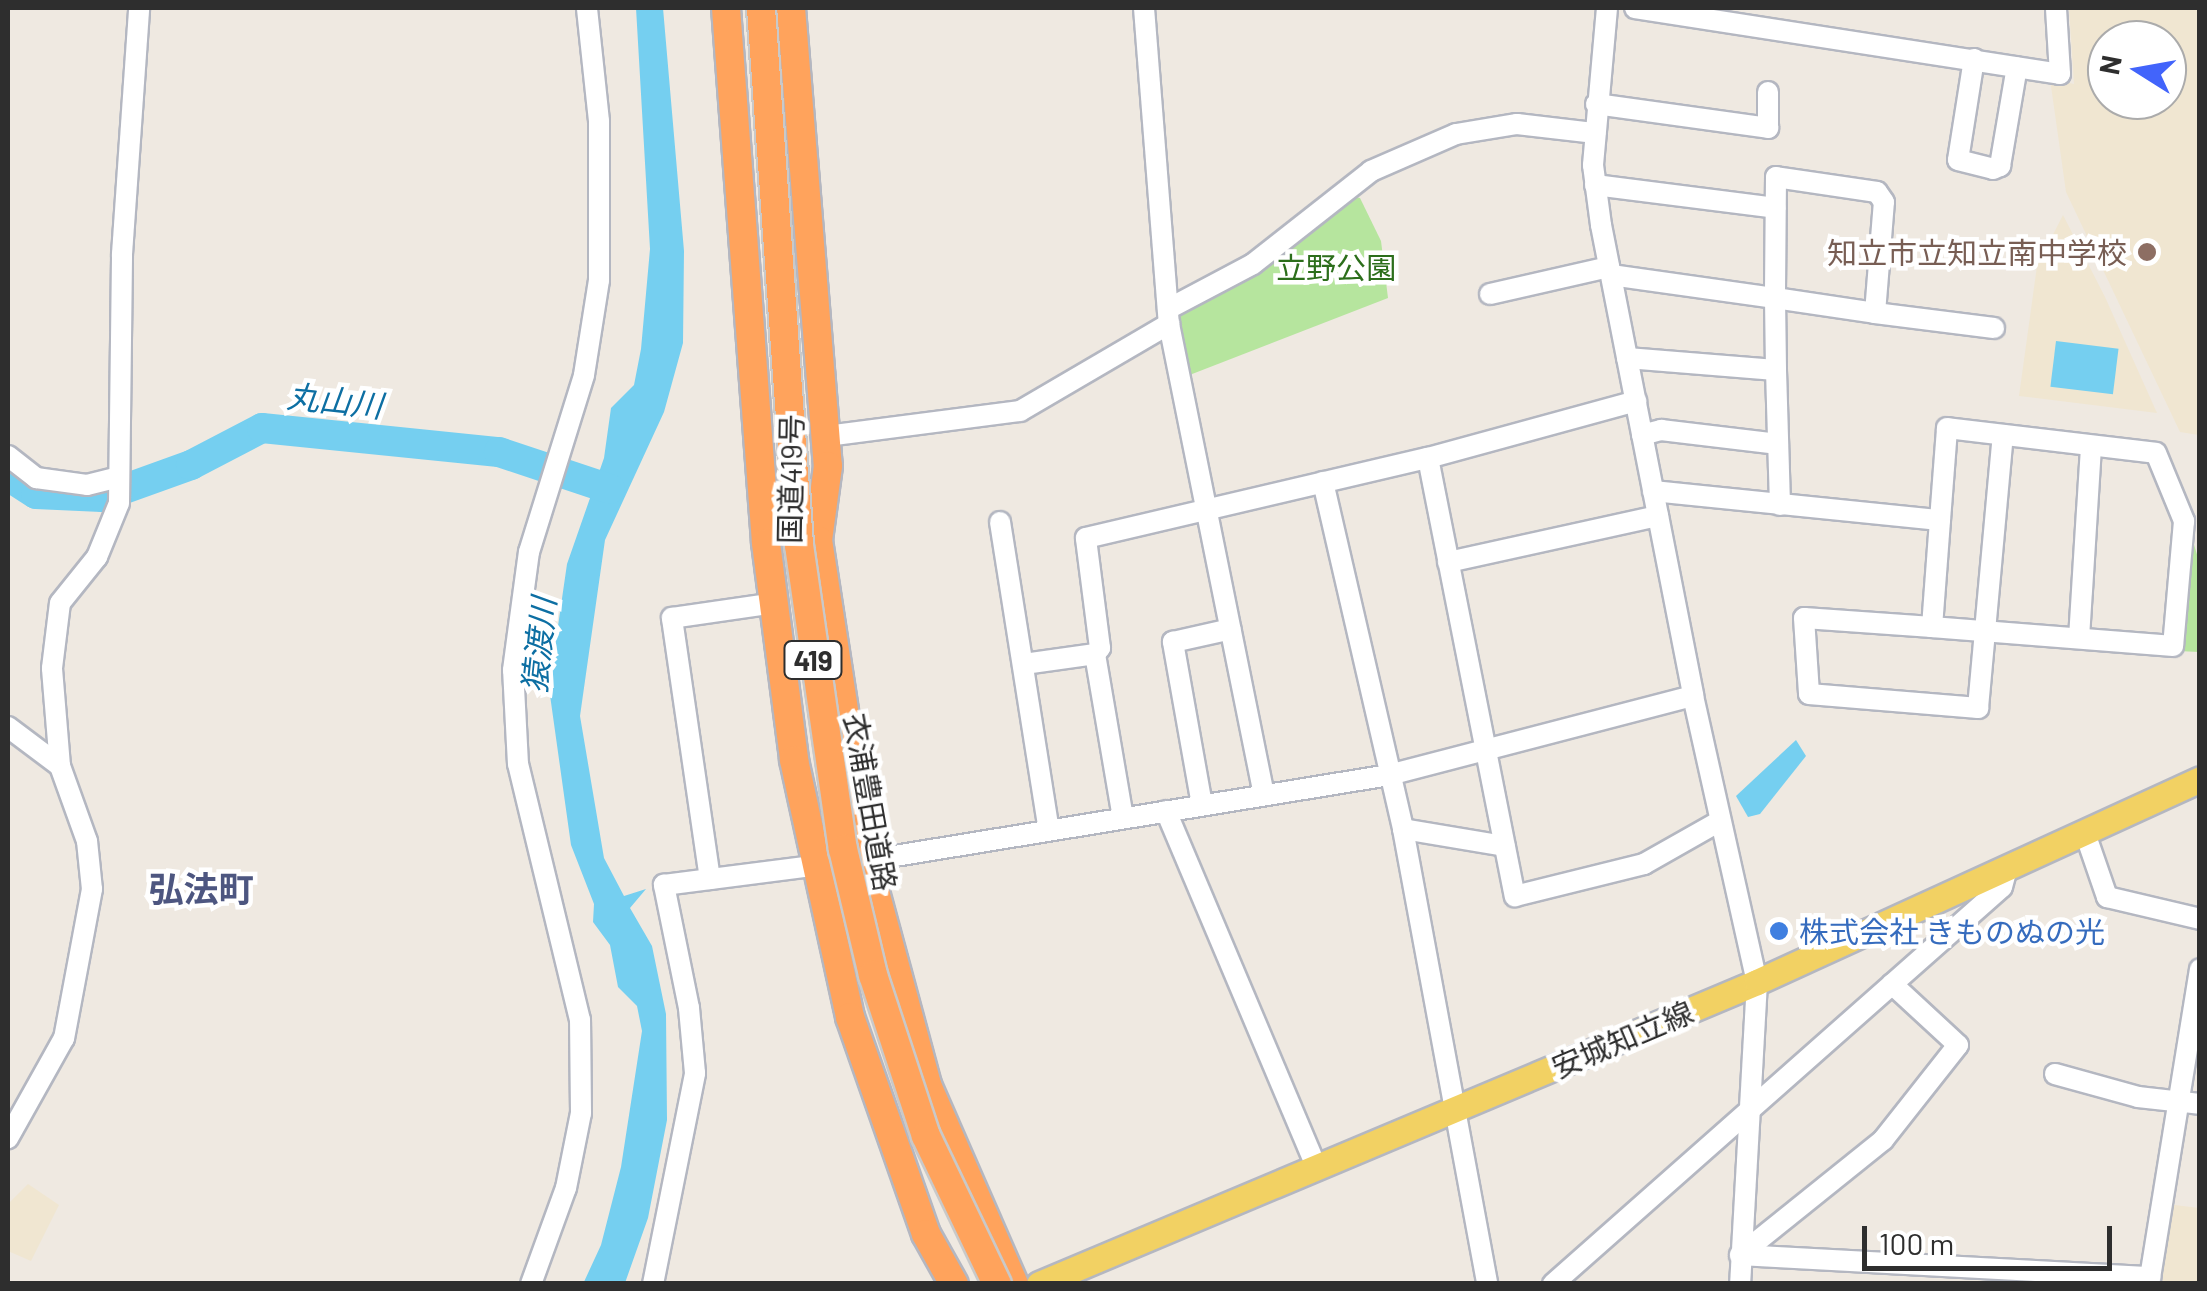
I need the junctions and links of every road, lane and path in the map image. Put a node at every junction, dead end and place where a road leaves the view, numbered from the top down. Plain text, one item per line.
1 (139, 8) edge
2 (587, 8) edge
3 (726, 8) edge
4 (748, 8) edge
5 (761, 8) edge
6 (780, 8) edge
7 (791, 8) edge
8 (1144, 8) edge
9 (1607, 8) edge
10 (1635, 8) edge
11 (2056, 8) edge
12 (1974, 59) junction
13 (2017, 67) junction
14 (1768, 92) dead end
15 (1596, 104) junction
16 (1595, 133) junction
17 (1596, 185) junction
18 (1776, 208) junction
19 (1610, 271) junction
20 (1490, 294) dead end
21 (1775, 298) junction
22 (1876, 313) junction
23 (1169, 316) junction
24 (1994, 328) dead end
25 (1627, 358) junction
26 (1776, 370) junction
27 (1636, 401) junction
28 (818, 427) junction
29 (1642, 435) junction
30 (2003, 435) junction
31 (1778, 444) junction
32 (2091, 446) junction
33 (8, 456) edge
34 (1428, 458) junction
35 (119, 477) junction
36 (1322, 482) junction
37 (1653, 492) junction
38 (1780, 504) junction
39 (1208, 508) junction
40 (1658, 516) junction
41 (1940, 520) junction
42 (1000, 522) dead end
43 (1448, 562) junction
44 (761, 604) dead end
45 (1932, 627) junction
46 (1231, 629) junction
47 (1988, 631) junction
48 (2079, 638) junction
49 (1095, 654) junction
50 (1024, 664) junction
51 (1693, 696) junction
52 (8, 727) edge
53 (1487, 754) junction
54 (60, 766) junction
55 (1389, 775) junction
56 (2200, 779) edge
57 (1264, 795) junction
58 (1202, 804) junction
59 (1166, 811) junction
60 (1122, 818) junction
61 (1720, 821) junction
62 (1403, 829) junction
63 (1050, 830) junction
64 (2084, 833) junction
65 (1505, 846) junction
66 (867, 862) junction
67 (816, 865) junction
68 (2007, 868) junction
69 (710, 879) junction
70 (2200, 919) edge
71 (2200, 969) edge
72 (1757, 982) junction
73 (1892, 984) junction
74 (2055, 1074) dead end
75 (2189, 1102) edge
76 (1458, 1108) junction
77 (1752, 1108) junction
78 (8, 1138) edge
79 (1318, 1168) junction
80 (1740, 1255) junction
81 (2005, 1275) edge
82 (2150, 1280) edge
83 (532, 1284) edge
84 (653, 1284) edge
85 (954, 1284) edge
86 (980, 1284) edge
87 (997, 1284) edge
88 (1014, 1284) edge
89 (1039, 1284) edge
90 (1487, 1284) edge
91 (1553, 1284) edge
92 (1740, 1284) edge

1 - 35 street
2 - 83 street
3 - 67 highway, 国道419号 / 419
4 - 86 highway, 衣浦豊田道路 / 419
5 - 87 highway, 衣浦豊田道路 / 419, bridge
6 - 28 highway, 419
7 - 28 highway, 国道419号 / 419
8 - 23 street
9 - 15 street
10 - 12 street
11 - 13 street
12 - 13 street
12 - 13 street
14 - 15 street
15 - 16 street
16 - 17 street
16 - 23 street
17 - 18 street
17 - 19 street
18 - 21 street
18 - 22 street
19 - 20 street
19 - 21 street
19 - 25 street
21 - 22 street
21 - 26 street
22 - 24 street
23 - 28 street
23 - 39 street
25 - 26 street
25 - 27 street
26 - 31 street
27 - 29 street
27 - 34 street
28 - 66 highway, 国道419号 / 419
29 - 31 street
29 - 37 street
30 - 32 street
30 - 41 street
30 - 47 street
31 - 38 street
32 - 48 street
32 - 48 street
33 - 35 street
34 - 36 street
34 - 43 street
35 - 54 street
36 - 39 street
36 - 55 street
37 - 38 street
37 - 40 street
38 - 41 street
39 - 46 street
39 - 49 street
40 - 43 street
40 - 51 street
41 - 45 street
42 - 50 street
43 - 53 street
44 - 69 street
45 - 47 street
45 - 47 street
46 - 57 street
46 - 58 street
47 - 48 street
49 - 50 street
49 - 60 street
50 - 63 street
51 - 53 street
51 - 61 street
52 - 54 street
53 - 55 street
53 - 65 street
54 - 78 street
55 - 57 street
55 - 62 street
56 - 64 main road, 安城知立線
57 - 58 street
58 - 59 street
59 - 60 street
59 - 79 street
60 - 63 street
61 - 65 street
61 - 72 street
62 - 65 street
62 - 76 street
63 - 66 street
64 - 68 main road, 安城知立線
64 - 70 street
66 - 67 street
66 - 88 highway, 国道419号 / 419
67 - 69 street
67 - 85 highway, 国道419号 / 419
68 - 72 main road, 安城知立線
68 - 73 street
69 - 84 street
71 - 75 street
72 - 76 main road, 安城知立線
72 - 77 street
73 - 77 street
73 - 80 street
74 - 75 street
75 - 82 street
76 - 79 main road, 安城知立線
76 - 90 street
77 - 80 street
77 - 91 street
79 - 89 main road, 安城知立線
80 - 81 street
80 - 92 street
81 - 82 street

